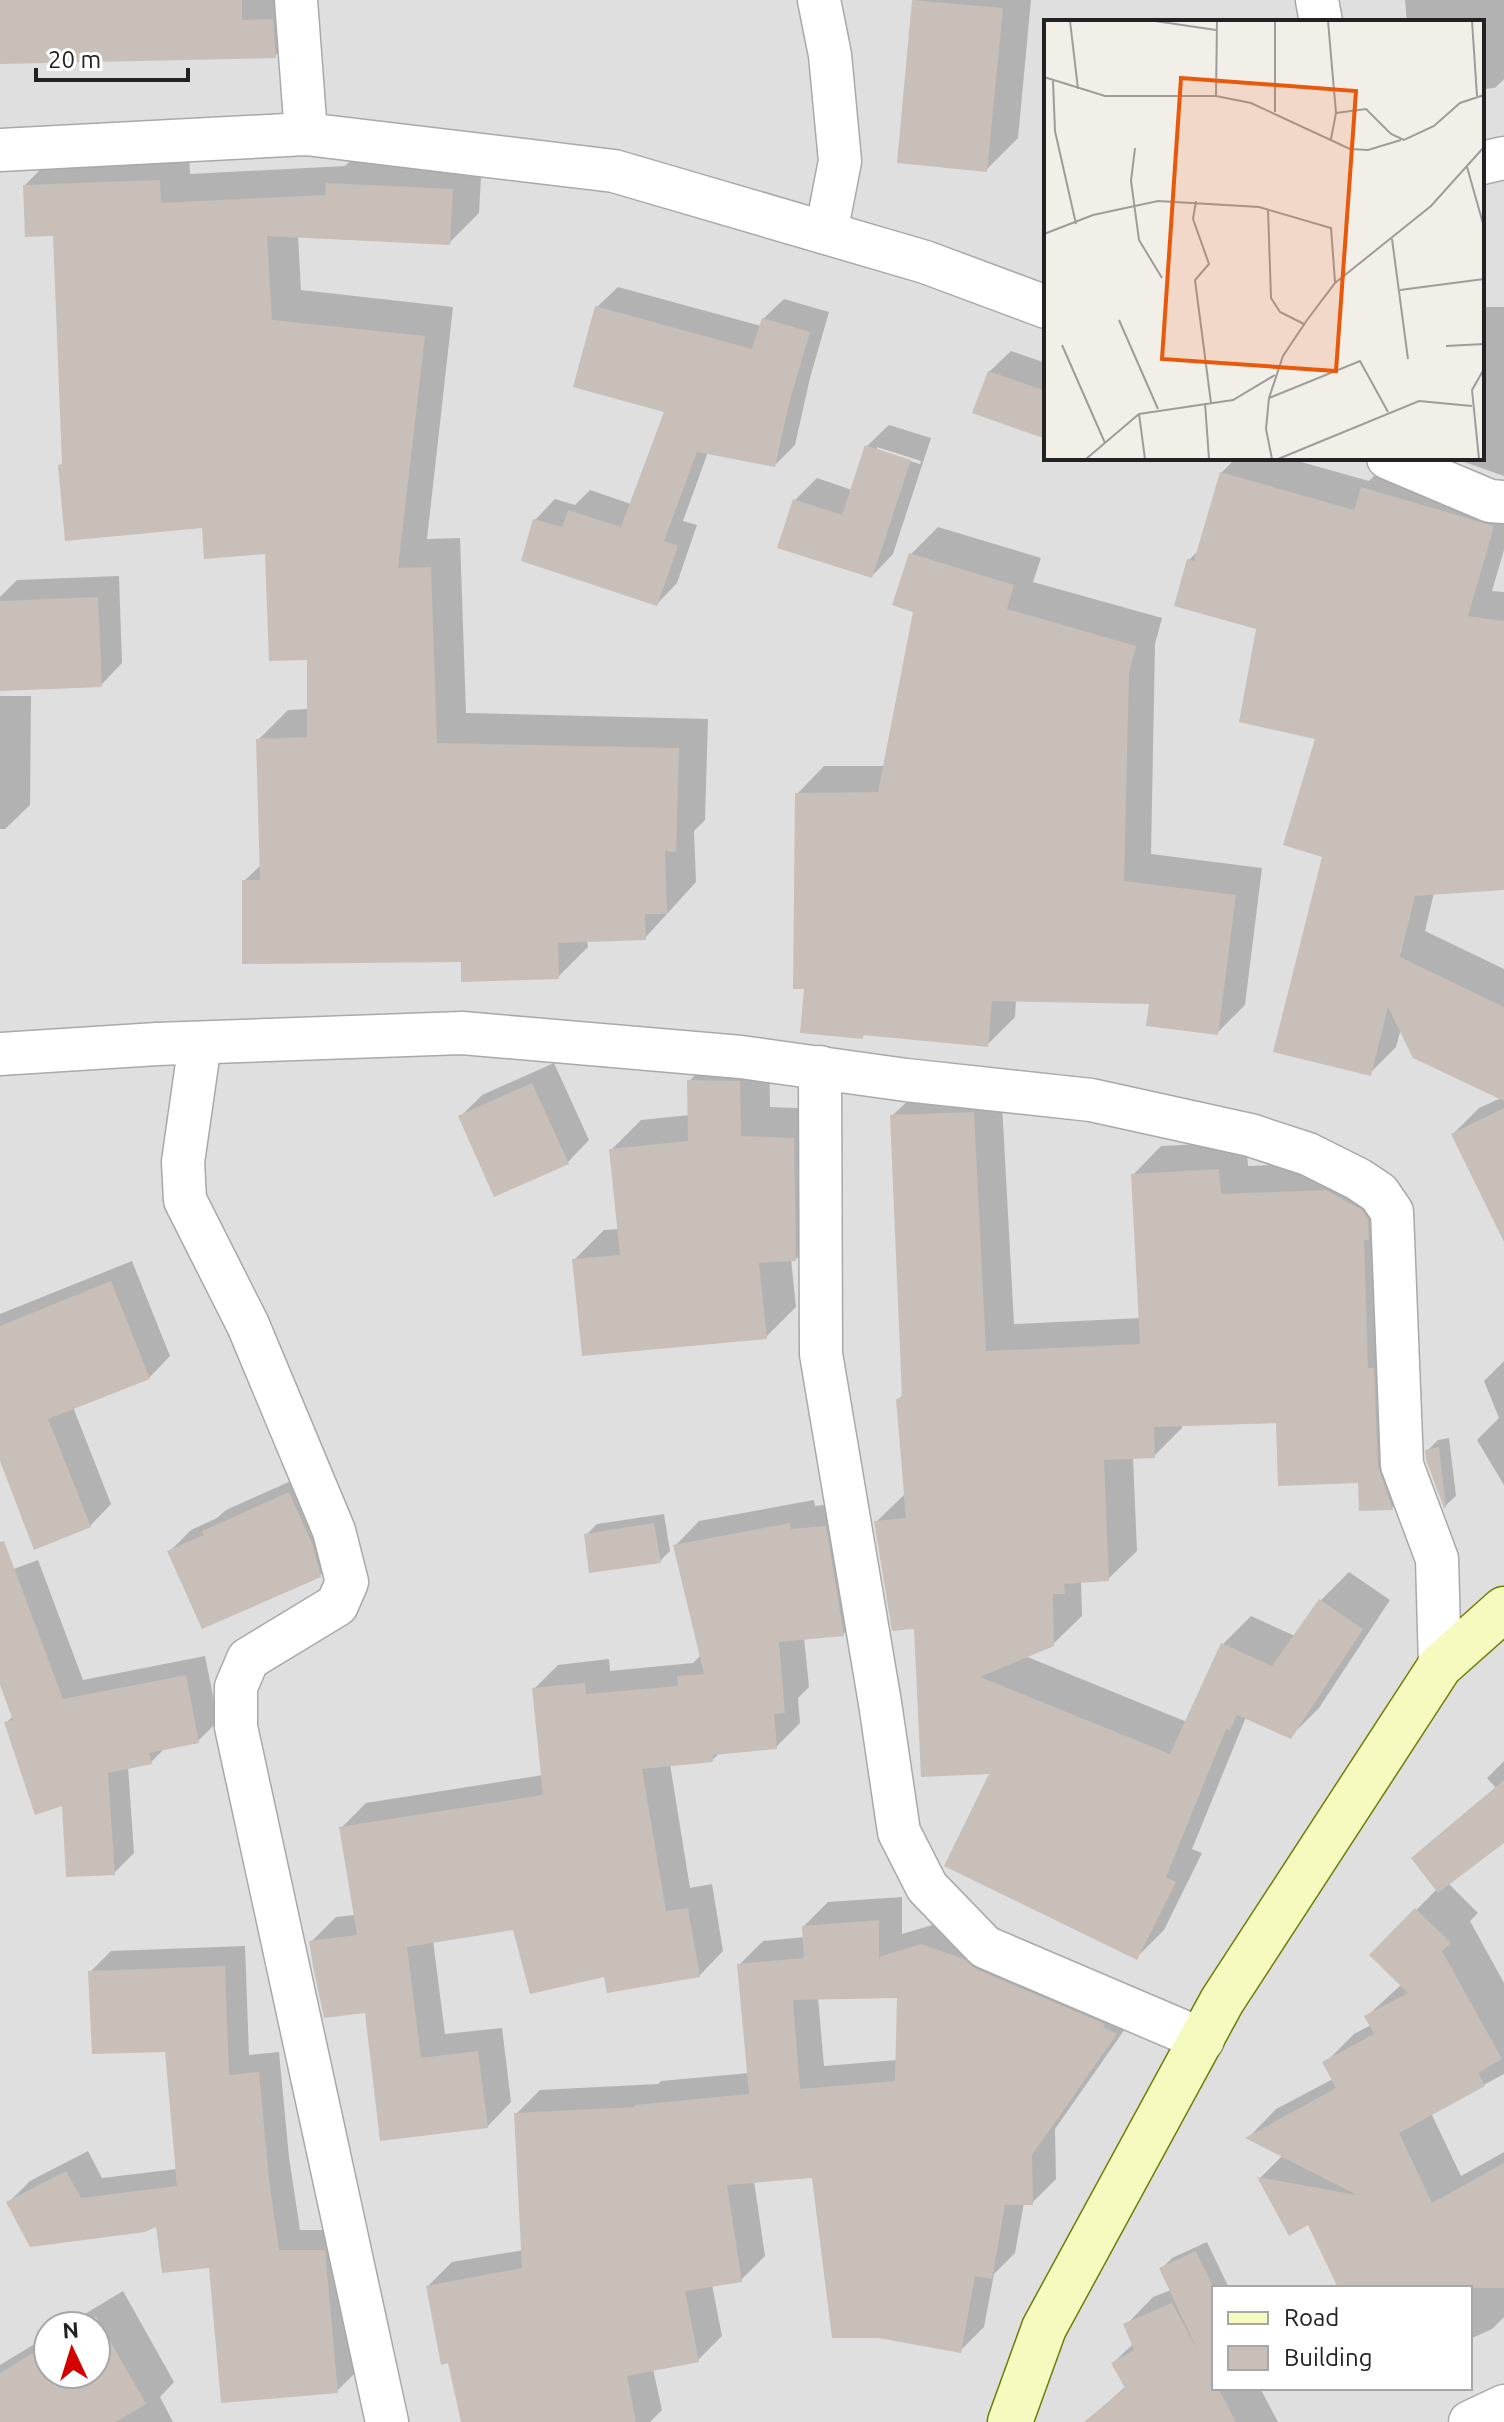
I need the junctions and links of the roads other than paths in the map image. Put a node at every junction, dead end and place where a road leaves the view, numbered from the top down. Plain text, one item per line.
1 (296, 0) edge
2 (819, 0) edge
3 (1317, 0) edge
4 (1321, 20) edge
5 (306, 134) junction
6 (0, 150) edge
7 (1504, 158) edge
8 (1484, 163) edge
9 (826, 233) junction
10 (1044, 306) edge
11 (1393, 460) edge
12 (1504, 502) edge
13 (200, 1043) junction
14 (0, 1054) edge
15 (820, 1067) junction
16 (1504, 1609) edge
17 (1440, 1666) junction
18 (1203, 2040) junction
19 (1504, 2406) edge
20 (387, 2422) edge
21 (1010, 2422) edge
22 (1470, 2422) edge

1 - 5 street
2 - 9 street
3 - 4 street
5 - 6 street
5 - 9 street
7 - 8 street
9 - 10 street
11 - 12 street
13 - 14 street
13 - 15 street
13 - 20 street
15 - 17 street
15 - 18 street
16 - 17 street
17 - 18 street
18 - 21 street
19 - 22 street

